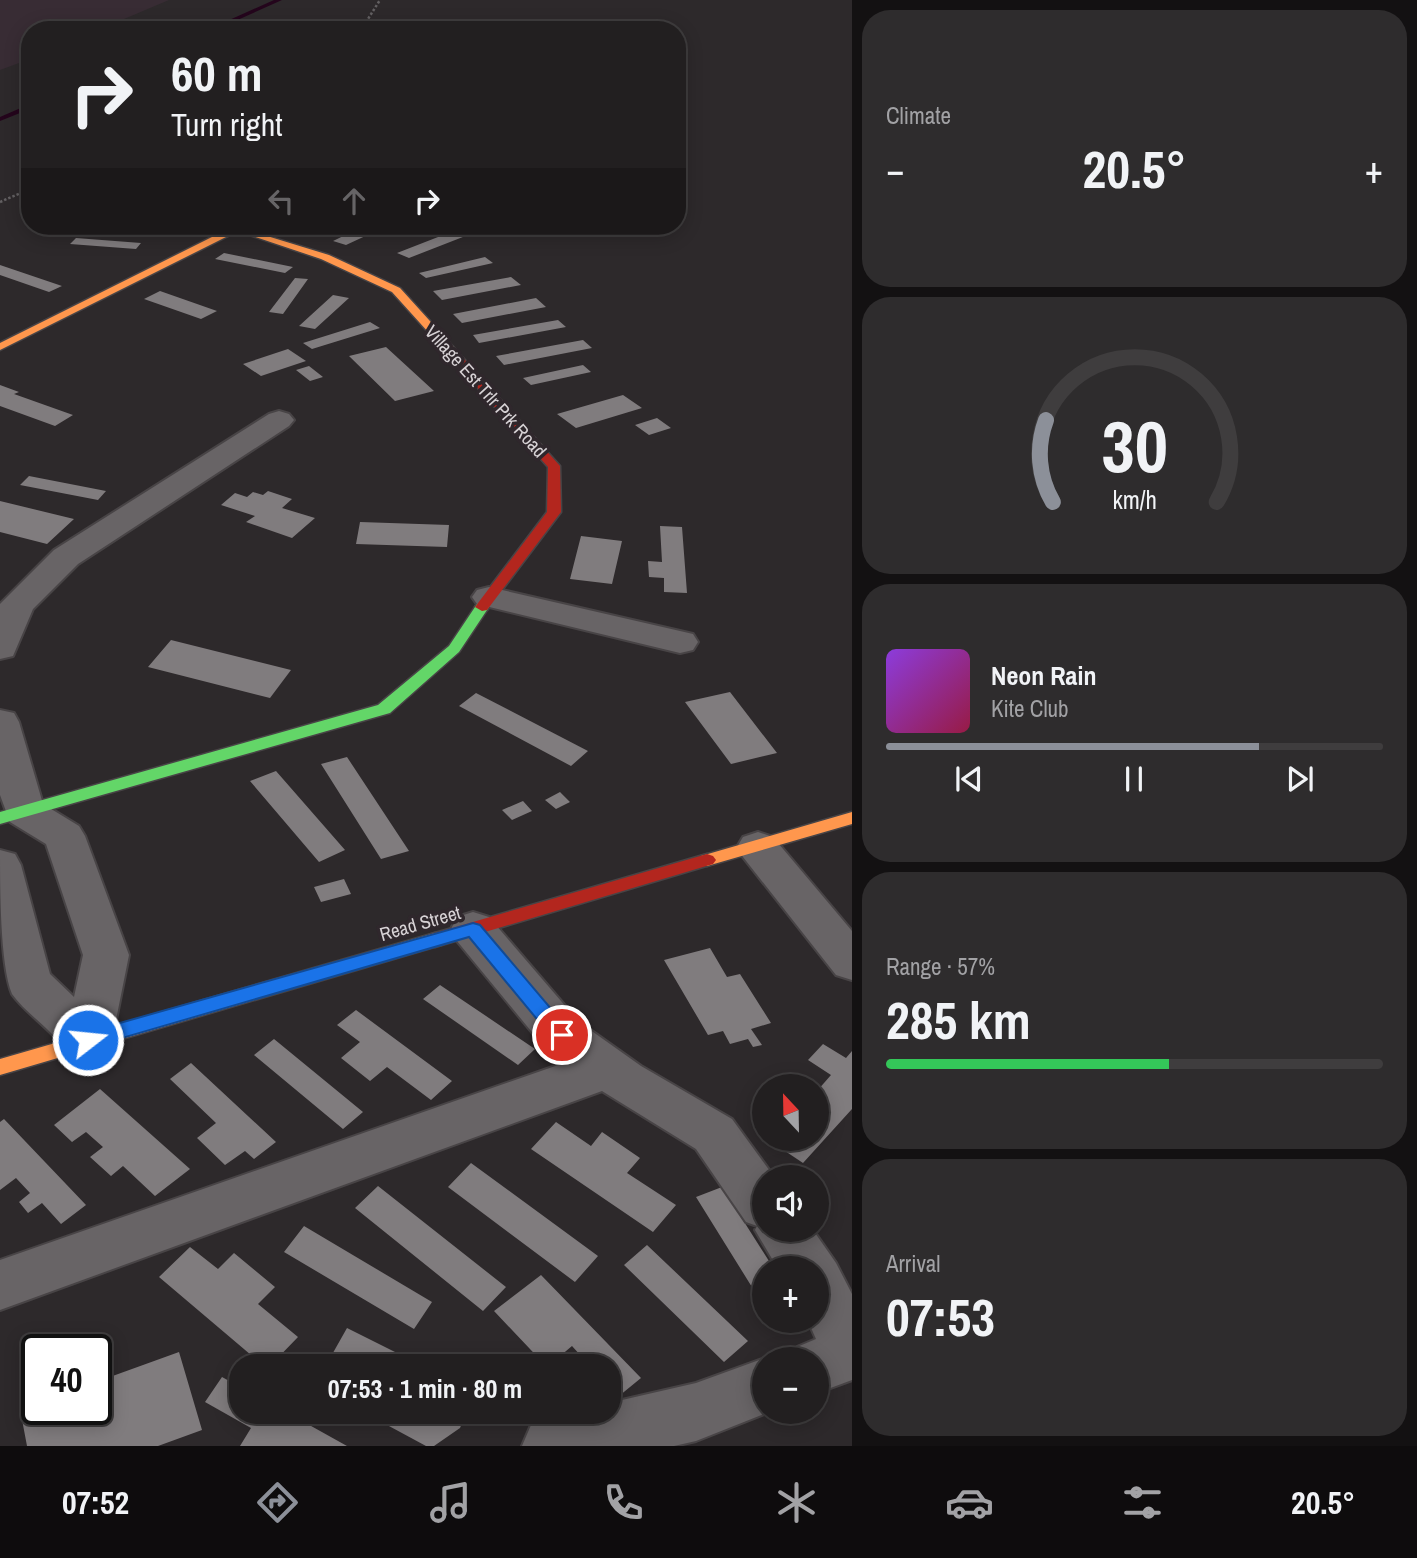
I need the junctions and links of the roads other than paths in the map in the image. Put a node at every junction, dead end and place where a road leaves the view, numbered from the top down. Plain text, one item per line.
1 (223, 235) edge
2 (262, 235) edge
3 (0, 348) edge
4 (279, 420) dead end
5 (489, 597) junction
6 (680, 642) dead end
7 (0, 648) edge
8 (0, 722) edge
9 (852, 818) edge
10 (8, 825) edge
11 (758, 847) junction
12 (0, 865) edge
13 (473, 929) junction
14 (852, 964) edge
15 (88, 1040) junction
16 (0, 1067) edge
17 (610, 1069) junction
18 (752, 1188) edge
19 (0, 1285) edge
20 (829, 1306) edge
21 (829, 1362) edge
22 (752, 1391) edge
23 (552, 1446) edge

1 - 3 street, Village Est Trlr Prk Road
2 - 5 street, Village Est Trlr Prk Road
4 - 7 street
5 - 6 street
5 - 10 street, Village Est Trlr Prk Road
8 - 10 street
9 - 11 street, Read Street
10 - 15 street
11 - 13 street, Read Street
11 - 14 street
12 - 15 street
13 - 15 street, Read Street
13 - 17 street
15 - 16 street, Read Street
17 - 18 street
17 - 19 street
20 - 21 street
22 - 23 street

